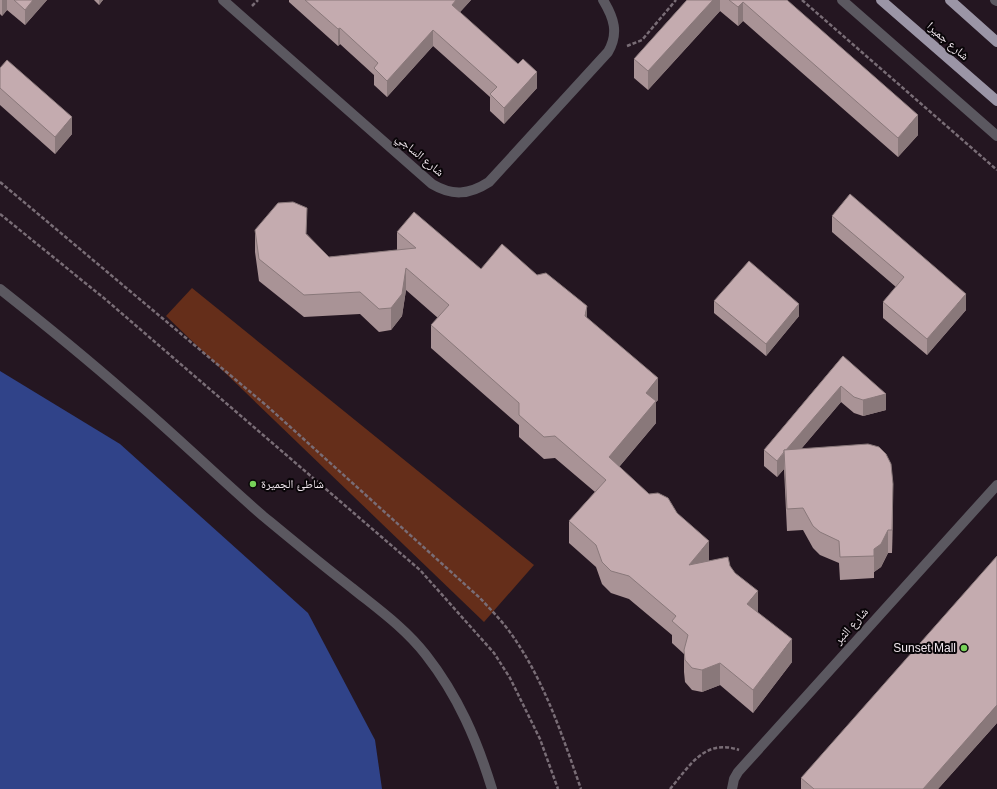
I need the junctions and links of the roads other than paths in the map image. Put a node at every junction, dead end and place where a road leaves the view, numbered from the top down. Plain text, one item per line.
1 (223, 0) edge
2 (603, 0) edge
3 (842, 0) edge
4 (881, 0) edge
5 (950, 0) edge
6 (997, 42) edge
7 (997, 102) edge
8 (997, 136) edge
9 (0, 289) edge
10 (997, 485) edge
11 (492, 789) edge
12 (732, 789) edge

1 - 2 street, شارع الساجي
3 - 8 street
4 - 7 main road, شارع جميرا
5 - 6 main road
9 - 11 street
10 - 12 street, شارع الثبر

